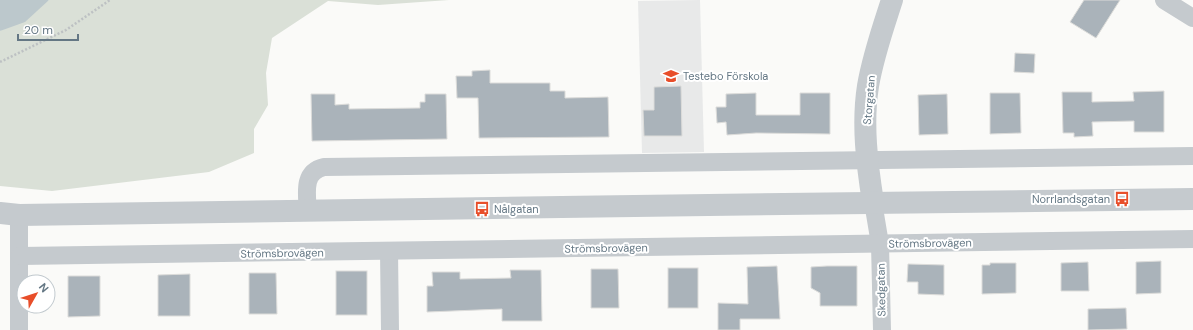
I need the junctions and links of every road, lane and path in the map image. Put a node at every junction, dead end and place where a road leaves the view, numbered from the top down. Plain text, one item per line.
1 (110, 0) edge
2 (892, 0) edge
3 (1164, 0) edge
4 (1193, 18) edge
5 (0, 62) edge
6 (1193, 156) edge
7 (867, 160) junction
8 (1193, 199) edge
9 (873, 202) junction
10 (308, 212) junction
11 (10, 214) edge
12 (1193, 239) edge
13 (880, 244) junction
14 (389, 251) junction
15 (20, 256) junction
16 (19, 330) edge
17 (390, 330) edge
18 (882, 330) edge

1 - 5 path
2 - 7 street, Storgatan
3 - 4 street
6 - 7 street
7 - 9 street, Storgatan
7 - 10 street
8 - 9 street
9 - 10 street
9 - 13 street, Skedgatan
10 - 11 street
11 - 15 street
12 - 13 street, Strömsbrovägen
13 - 14 street, Strömsbrovägen
13 - 18 street, Skedgatan
14 - 15 street, Strömsbrovägen
14 - 17 street
15 - 16 street

